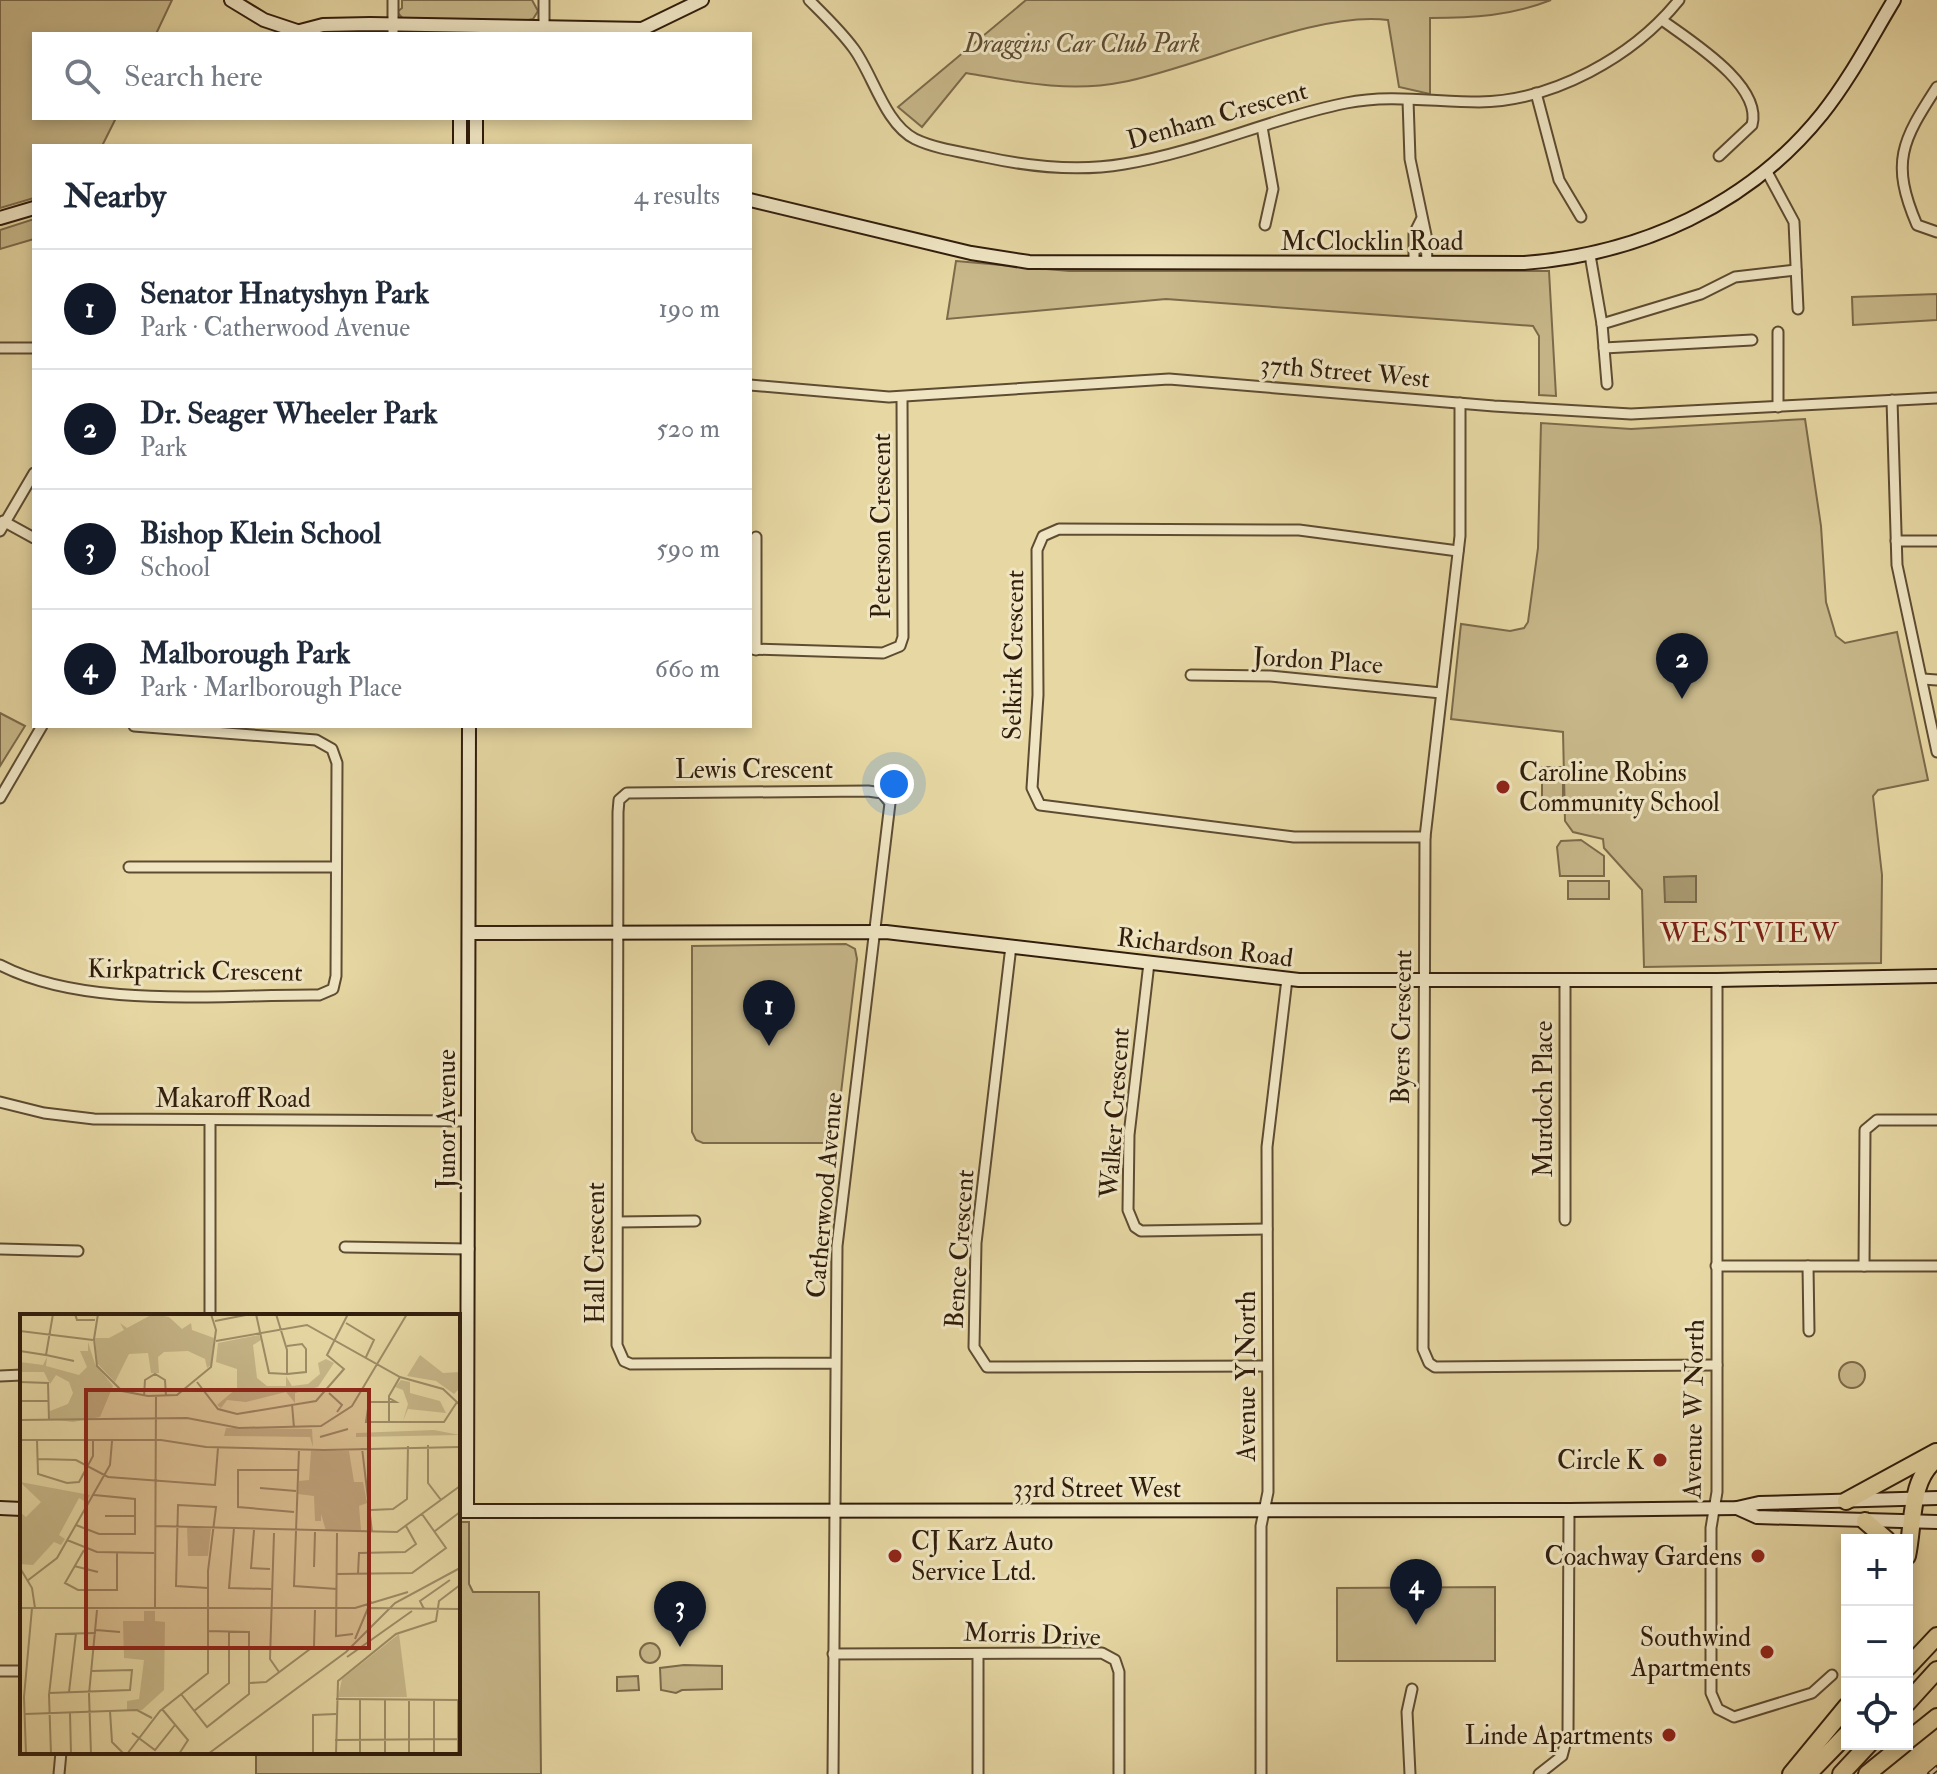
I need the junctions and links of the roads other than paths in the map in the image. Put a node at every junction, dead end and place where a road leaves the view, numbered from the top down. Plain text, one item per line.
1 (231, 0) edge
2 (393, 0) edge
3 (544, 0) edge
4 (702, 0) edge
5 (809, 0) edge
6 (1679, 0) edge
7 (1894, 0) edge
8 (1662, 20) junction
9 (393, 30) edge
10 (460, 31) edge
11 (476, 31) edge
12 (544, 31) edge
13 (638, 31) edge
14 (303, 32) edge
15 (1937, 87) edge
16 (1536, 93) junction
17 (1408, 100) junction
18 (460, 120) edge
19 (476, 120) edge
20 (1262, 127) junction
21 (460, 144) edge
22 (476, 144) edge
23 (1719, 156) dead end
24 (1766, 170) junction
25 (752, 200) edge
26 (32, 209) edge
27 (1581, 217) dead end
28 (0, 218) edge
29 (1265, 225) dead end
30 (1937, 232) edge
31 (1590, 255) junction
32 (1420, 263) junction
33 (1796, 270) junction
34 (1798, 309) dead end
35 (1602, 324) junction
36 (1778, 332) dead end
37 (1752, 340) dead end
38 (0, 348) edge
39 (32, 348) edge
40 (1604, 348) junction
41 (1607, 384) dead end
42 (752, 385) edge
43 (902, 397) junction
44 (1937, 398) edge
45 (1892, 400) junction
46 (1460, 403) junction
47 (1778, 407) junction
48 (32, 476) edge
49 (2, 524) edge
50 (32, 537) edge
51 (756, 537) dead end
52 (1896, 541) junction
53 (1937, 541) edge
54 (1458, 551) junction
55 (753, 650) edge
56 (1191, 675) dead end
57 (1923, 679) junction
58 (1937, 680) edge
59 (1441, 693) junction
60 (41, 728) edge
61 (160, 728) edge
62 (469, 728) edge
63 (1937, 752) edge
64 (0, 798) edge
65 (1425, 837) junction
66 (129, 867) dead end
67 (336, 867) junction
68 (618, 932) junction
69 (874, 932) junction
70 (469, 933) junction
71 (1011, 946) junction
72 (1149, 963) junction
73 (0, 965) edge
74 (1937, 976) edge
75 (1287, 979) junction
76 (1565, 979) junction
77 (1423, 980) junction
78 (1717, 980) junction
79 (0, 1102) edge
80 (1937, 1120) edge
81 (210, 1121) junction
82 (468, 1121) junction
83 (1565, 1220) dead end
84 (695, 1221) dead end
85 (618, 1222) junction
86 (1267, 1229) junction
87 (345, 1247) dead end
88 (0, 1249) edge
89 (469, 1249) junction
90 (78, 1251) dead end
91 (1716, 1266) junction
92 (1808, 1266) junction
93 (1864, 1266) junction
94 (1937, 1266) edge
95 (210, 1314) edge
96 (1809, 1331) dead end
97 (835, 1363) junction
98 (1717, 1365) junction
99 (1267, 1366) junction
100 (20, 1375) edge
101 (0, 1376) edge
102 (1937, 1451) edge
103 (1937, 1459) edge
104 (1917, 1498) junction
105 (1937, 1498) edge
106 (1846, 1501) junction
107 (0, 1508) edge
108 (1737, 1508) junction
109 (20, 1509) edge
110 (1713, 1509) junction
111 (1264, 1510) junction
112 (1569, 1510) junction
113 (463, 1511) edge
114 (834, 1511) junction
115 (1865, 1521) junction
116 (1914, 1522) junction
117 (1937, 1522) edge
118 (1880, 1534) edge
119 (1912, 1534) edge
120 (1937, 1636) edge
121 (833, 1654) junction
122 (978, 1654) junction
123 (1913, 1662) edge
124 (1937, 1670) edge
125 (1832, 1675) dead end
126 (1412, 1689) dead end
127 (1913, 1696) edge
128 (1841, 1713) edge
129 (1937, 1717) edge
130 (1913, 1736) edge
131 (1841, 1740) edge
132 (1863, 1750) edge
133 (1896, 1750) edge
134 (61, 1754) edge
135 (59, 1774) edge
136 (833, 1774) edge
137 (978, 1774) edge
138 (1119, 1774) edge
139 (1261, 1774) edge
140 (1410, 1774) edge
141 (1539, 1774) edge
142 (1791, 1774) edge
143 (1808, 1774) edge
144 (1841, 1774) edge
145 (1867, 1774) edge

1 - 14 street
2 - 9 street
3 - 12 street
4 - 13 street
5 - 20 street, Denham Crescent
6 - 8 street, Denham Crescent
7 - 24 street, McClocklin Road
8 - 16 street, Denham Crescent
8 - 23 street
9 - 10 street
9 - 14 street
10 - 11 street
11 - 12 street
12 - 13 street
15 - 30 street
16 - 17 street, Denham Crescent
16 - 27 street
17 - 20 street, Denham Crescent
17 - 32 street
18 - 21 street
19 - 22 street
20 - 29 street
24 - 31 street, McClocklin Road
24 - 33 street
25 - 32 street, McClocklin Road
26 - 28 street
31 - 32 street, McClocklin Road
31 - 35 street
33 - 34 street
33 - 35 street
35 - 40 street
36 - 47 street
37 - 40 street
38 - 39 street
40 - 41 street
42 - 43 street, 37th Street West
43 - 46 street, 37th Street West
43 - 55 street, Peterson Crescent
44 - 45 street, 37th Street West
45 - 47 street, 37th Street West
45 - 52 street
46 - 47 street, 37th Street West
46 - 54 street, Byers Crescent
48 - 49 street
49 - 50 street
51 - 55 street
52 - 53 street
52 - 57 street
54 - 59 street, Byers Crescent
54 - 65 street, Selkirk Crescent
56 - 59 street, Jordon Place
57 - 58 street
57 - 63 street
59 - 65 street, Byers Crescent
60 - 64 street
61 - 67 street, Kirkpatrick Crescent
62 - 70 street, Junor Avenue
65 - 77 street, Byers Crescent
66 - 67 street
67 - 73 street, Kirkpatrick Crescent
68 - 69 street, Richardson Road
68 - 69 street, Lewis Crescent
68 - 70 street, Richardson Road
68 - 85 street, Hall Crescent
69 - 71 street, Richardson Road
69 - 97 street, Catherwood Avenue
70 - 82 street, Junor Avenue
71 - 72 street, Richardson Road
71 - 99 street, Bence Crescent
72 - 75 street, Richardson Road
72 - 86 street, Walker Crescent
74 - 78 street, Richardson Road
75 - 77 street, Richardson Road
75 - 86 street, Avenue Y North
76 - 77 street, Richardson Road
76 - 78 street, Richardson Road
76 - 83 street, Murdoch Place
77 - 98 street, Byers Crescent
78 - 91 street, Avenue W North
79 - 81 street, Makaroff Road
80 - 93 street
81 - 82 street, Makaroff Road
81 - 95 street
82 - 89 street, Junor Avenue
84 - 85 street
85 - 97 street, Hall Crescent
86 - 99 street, Avenue Y North
87 - 89 street
88 - 90 street
89 - 113 street, Junor Avenue
91 - 92 street
91 - 98 street, Avenue W North
92 - 93 street
92 - 96 street
93 - 94 street
97 - 114 street, Catherwood Avenue
98 - 110 street, Avenue W North
99 - 111 street, Avenue Y North
100 - 101 street
102 - 106 highway
103 - 104 highway
104 - 105 street, 33rd Street West
104 - 106 street, 33rd Street West
104 - 116 highway
106 - 108 street, 33rd Street West
107 - 109 street
108 - 110 street, 33rd Street West
108 - 115 street, 33rd Street West
110 - 112 street, 33rd Street West
110 - 125 street, Avenue W North
111 - 112 street, 33rd Street West
111 - 114 street, 33rd Street West
111 - 139 street, Avenue Y North
112 - 141 street
113 - 114 street, 33rd Street West
114 - 121 street, Catherwood Avenue
115 - 116 street, 33rd Street West
115 - 118 highway
116 - 117 street, 33rd Street West
116 - 119 highway
120 - 123 highway
121 - 122 street, Morris Drive
121 - 136 street, Catherwood Avenue
122 - 137 street
122 - 138 street, Morris Drive
124 - 127 highway
126 - 140 street
128 - 142 highway
129 - 130 highway
131 - 143 highway
132 - 144 highway
133 - 145 highway
134 - 135 street

